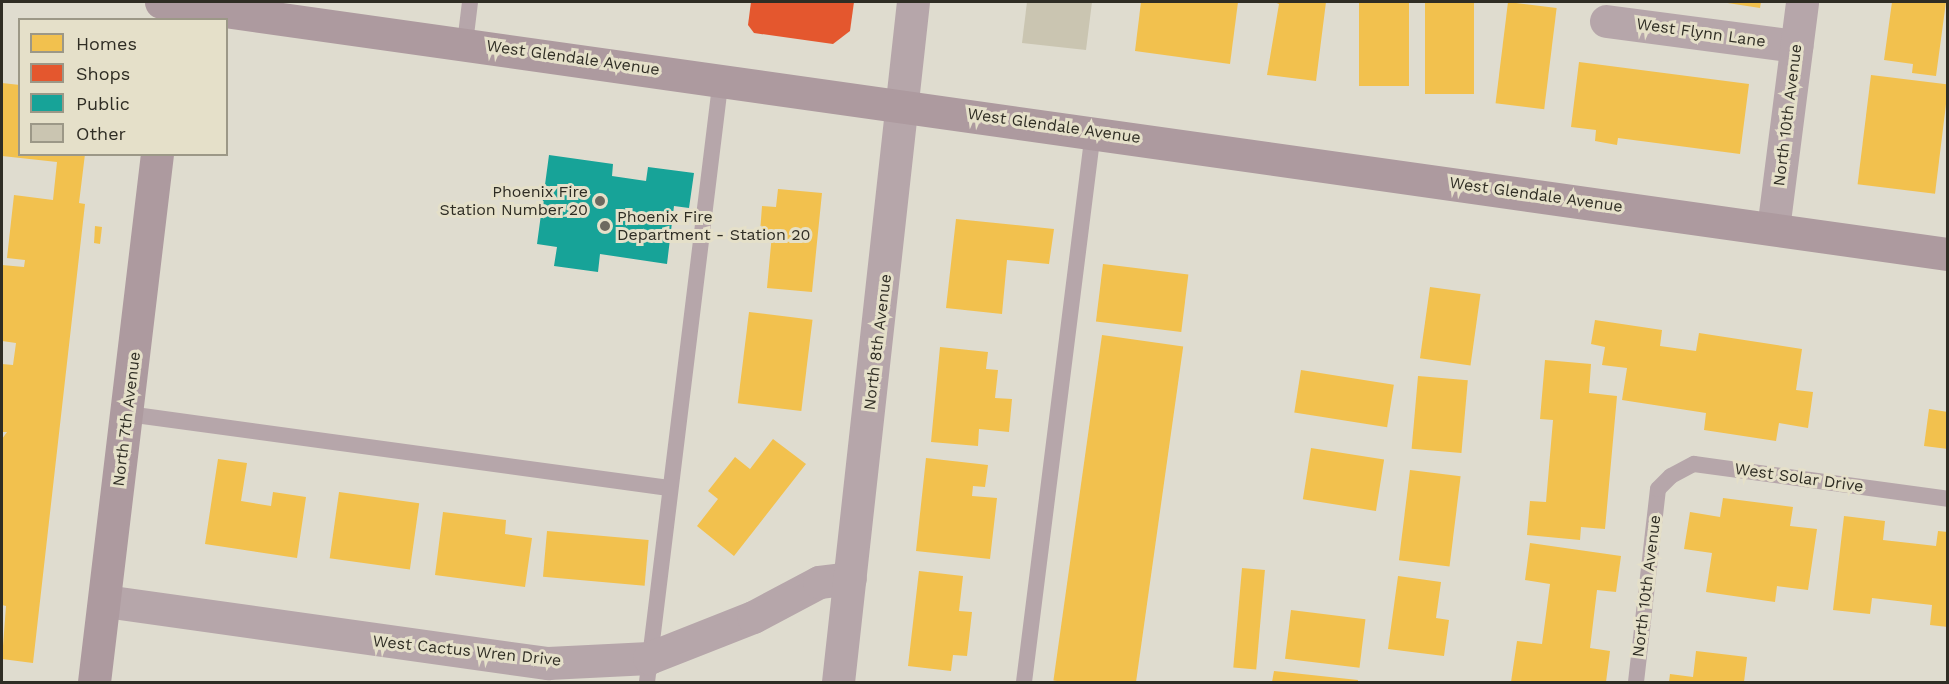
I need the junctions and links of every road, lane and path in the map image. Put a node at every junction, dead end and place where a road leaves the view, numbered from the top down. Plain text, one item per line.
1 (470, 2) edge
2 (913, 2) edge
3 (1802, 2) edge
4 (171, 6) edge
5 (1606, 21) dead end
6 (465, 43) junction
7 (1796, 46) junction
8 (721, 78) junction
9 (904, 105) junction
10 (1093, 132) junction
11 (157, 156) edge
12 (1773, 229) junction
13 (1947, 254) edge
14 (128, 414) junction
15 (669, 488) junction
16 (1658, 489) joint
17 (1947, 499) edge
18 (850, 578) junction
19 (105, 601) junction
20 (648, 670) edge
21 (94, 682) edge
22 (838, 682) edge
23 (1024, 682) edge
24 (1636, 682) edge

1 - 6 lane
2 - 9 street, North 8th Avenue
3 - 7 street, North 10th Avenue
4 - 6 main road, West Glendale Avenue
5 - 7 street, West Flynn Lane
6 - 8 main road, West Glendale Avenue
7 - 12 street, North 10th Avenue
8 - 9 main road, West Glendale Avenue
8 - 15 lane
9 - 10 main road, West Glendale Avenue
9 - 18 street, North 8th Avenue
10 - 12 main road, West Glendale Avenue
10 - 23 lane
11 - 14 main road, North 7th Avenue
12 - 13 main road, West Glendale Avenue
14 - 15 lane
14 - 19 main road, North 7th Avenue
15 - 20 lane
16 - 17 lane, West Solar Drive
16 - 24 lane, North 10th Avenue
18 - 20 street, West Cactus Wren Drive
18 - 22 street, North 8th Avenue
19 - 20 street, West Cactus Wren Drive
19 - 21 main road, North 7th Avenue

